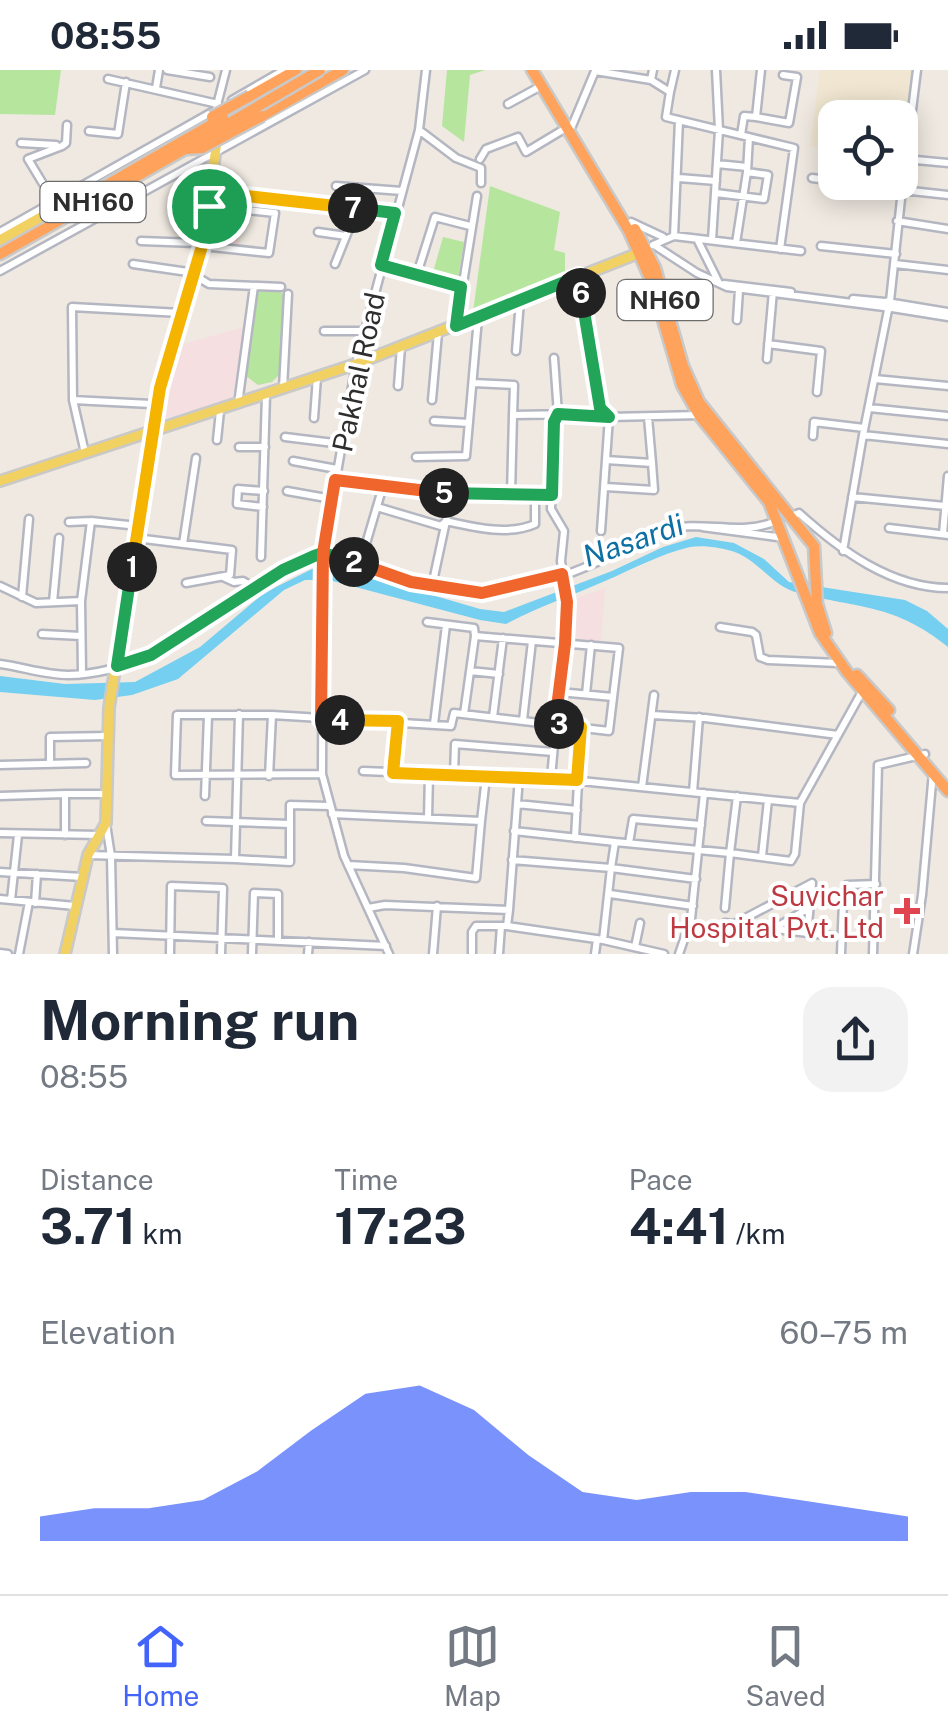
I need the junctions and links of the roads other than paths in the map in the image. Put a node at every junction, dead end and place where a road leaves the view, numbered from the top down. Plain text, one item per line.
1 (163, 70) edge
2 (226, 70) edge
3 (284, 70) edge
4 (302, 70) edge
5 (320, 70) edge
6 (334, 70) edge
7 (344, 70) edge
8 (365, 70) edge
9 (426, 70) edge
10 (536, 70) edge
11 (653, 70) edge
12 (675, 70) edge
13 (716, 70) edge
14 (762, 70) edge
15 (917, 70) edge
16 (606, 71) edge
17 (783, 76) dead end
18 (210, 77) dead end
19 (108, 79) dead end
20 (651, 80) junction
21 (126, 82) junction
22 (542, 86) junction
23 (156, 88) junction
24 (670, 92) junction
25 (913, 100) edge
26 (508, 104) dead end
27 (218, 108) junction
28 (756, 117) junction
29 (679, 120) junction
30 (67, 125) dead end
31 (569, 127) junction
32 (419, 130) junction
33 (719, 130) junction
34 (89, 131) dead end
35 (745, 136) junction
36 (215, 137) junction
37 (21, 143) dead end
38 (62, 146) junction
39 (183, 146) junction
40 (213, 152) junction
41 (480, 159) dead end
42 (918, 161) edge
43 (948, 163) edge
44 (717, 164) junction
45 (747, 170) junction
46 (678, 178) junction
47 (812, 178) dead end
48 (818, 179) edge
49 (716, 180) junction
50 (481, 182) dead end
51 (336, 186) dead end
52 (402, 191) junction
53 (211, 192) junction
54 (918, 192) edge
55 (716, 193) junction
56 (948, 195) edge
57 (476, 196) dead end
58 (744, 196) junction
59 (901, 200) edge
60 (54, 202) junction
61 (209, 206) junction
62 (356, 209) junction
63 (395, 213) junction
64 (630, 222) junction
65 (898, 222) junction
66 (470, 226) junction
67 (948, 229) edge
68 (0, 232) edge
69 (318, 232) dead end
70 (346, 236) junction
71 (674, 236) junction
72 (664, 238) junction
73 (696, 238) junction
74 (712, 240) junction
75 (141, 241) dead end
76 (0, 243) edge
77 (736, 243) junction
78 (199, 245) junction
79 (821, 246) dead end
80 (646, 249) junction
81 (780, 250) junction
82 (801, 252) dead end
83 (896, 254) junction
84 (0, 256) edge
85 (132, 264) dead end
86 (335, 264) dead end
87 (895, 264) junction
88 (381, 265) junction
89 (948, 270) edge
90 (0, 271) edge
91 (191, 273) junction
92 (418, 274) junction
93 (579, 276) junction
94 (721, 284) junction
95 (254, 286) junction
96 (281, 287) dead end
97 (461, 287) junction
98 (740, 290) junction
99 (773, 292) junction
100 (288, 294) dead end
101 (520, 301) junction
102 (888, 305) junction
103 (178, 313) junction
104 (948, 314) edge
105 (478, 318) junction
106 (736, 320) dead end
107 (456, 326) junction
108 (364, 330) junction
109 (324, 331) dead end
110 (438, 333) junction
111 (768, 344) junction
112 (401, 347) junction
113 (516, 351) dead end
114 (554, 358) dead end
115 (767, 359) dead end
116 (356, 364) junction
117 (317, 377) junction
118 (875, 379) junction
119 (472, 383) junction
120 (398, 386) dead end
121 (948, 386) edge
122 (283, 389) junction
123 (816, 392) dead end
124 (266, 395) junction
125 (73, 400) junction
126 (432, 400) dead end
127 (151, 404) junction
128 (238, 404) junction
129 (869, 408) junction
130 (220, 411) junction
131 (558, 414) junction
132 (703, 414) junction
133 (512, 415) junction
134 (948, 416) edge
135 (609, 417) junction
136 (648, 417) junction
137 (314, 418) dead end
138 (434, 421) dead end
139 (469, 423) junction
140 (863, 431) junction
141 (149, 432) junction
142 (813, 436) dead end
143 (285, 437) dead end
144 (217, 440) dead end
145 (342, 444) junction
146 (948, 444) edge
147 (238, 447) dead end
148 (265, 447) junction
149 (85, 454) junction
150 (416, 457) dead end
151 (196, 458) dead end
152 (606, 460) junction
153 (292, 461) dead end
154 (652, 463) junction
155 (337, 470) junction
156 (948, 476) edge
157 (335, 480) junction
158 (0, 482) edge
159 (383, 486) junction
160 (606, 487) junction
161 (948, 487) edge
162 (287, 491) dead end
163 (264, 492) junction
164 (452, 494) junction
165 (511, 494) junction
166 (535, 494) junction
167 (552, 495) junction
168 (852, 497) junction
169 (332, 499) junction
170 (945, 506) junction
171 (263, 507) junction
172 (377, 507) junction
173 (28, 519) dead end
174 (794, 519) junction
175 (777, 520) junction
176 (91, 521) junction
177 (446, 521) junction
178 (69, 522) dead end
179 (136, 525) junction
180 (696, 525) junction
181 (889, 528) dead end
182 (601, 531) dead end
183 (945, 535) edge
184 (59, 538) dead end
185 (136, 538) junction
186 (785, 543) junction
187 (183, 544) junction
188 (843, 551) junction
189 (323, 556) junction
190 (261, 557) dead end
191 (360, 564) junction
192 (222, 576) junction
193 (563, 578) junction
194 (186, 583) dead end
195 (0, 586) edge
196 (432, 586) junction
197 (255, 588) junction
198 (948, 588) edge
199 (22, 596) junction
200 (81, 600) junction
201 (54, 602) junction
202 (813, 608) junction
203 (427, 622) dead end
204 (446, 625) junction
205 (720, 627) dead end
206 (42, 634) dead end
207 (81, 636) junction
208 (475, 636) junction
209 (504, 638) junction
210 (532, 641) junction
211 (565, 644) junction
212 (592, 645) junction
213 (840, 663) junction
214 (0, 664) edge
215 (115, 668) junction
216 (470, 671) junction
217 (82, 674) junction
218 (499, 674) junction
219 (864, 688) junction
220 (559, 692) junction
221 (586, 694) junction
222 (654, 696) dead end
223 (614, 697) junction
224 (239, 714) junction
225 (464, 714) junction
226 (652, 714) junction
227 (272, 715) junction
228 (208, 716) junction
229 (493, 717) junction
230 (699, 718) junction
231 (321, 720) junction
232 (523, 720) junction
233 (398, 721) junction
234 (555, 723) junction
235 (434, 724) junction
236 (581, 727) junction
237 (838, 735) junction
238 (109, 736) junction
239 (553, 752) junction
240 (923, 756) junction
241 (50, 764) junction
242 (86, 764) dead end
243 (0, 765) edge
244 (363, 771) dead end
245 (933, 772) junction
246 (393, 773) junction
247 (205, 774) junction
248 (322, 774) junction
249 (428, 774) junction
250 (238, 775) junction
251 (454, 775) junction
252 (269, 776) junction
253 (519, 776) junction
254 (486, 777) junction
255 (550, 778) junction
256 (577, 780) junction
257 (948, 782) edge
258 (642, 787) junction
259 (948, 790) edge
260 (692, 792) junction
261 (704, 793) junction
262 (64, 794) junction
263 (107, 794) junction
264 (0, 796) edge
265 (205, 796) dead end
266 (737, 796) junction
267 (768, 800) junction
268 (800, 803) junction
269 (517, 804) junction
270 (330, 810) junction
271 (577, 810) junction
272 (428, 818) junction
273 (206, 821) dead end
274 (481, 821) junction
275 (236, 822) junction
276 (106, 823) junction
277 (290, 824) junction
278 (702, 825) junction
279 (514, 831) junction
280 (0, 834) edge
281 (18, 835) junction
282 (66, 836) junction
283 (99, 836) junction
284 (575, 838) junction
285 (615, 842) junction
286 (629, 843) junction
287 (699, 851) junction
288 (730, 852) junction
289 (91, 854) junction
290 (111, 856) junction
291 (762, 856) junction
292 (235, 859) junction
293 (512, 860) junction
294 (348, 865) junction
295 (611, 868) junction
296 (0, 872) edge
297 (13, 872) junction
298 (37, 874) junction
299 (82, 877) junction
300 (696, 878) junction
301 (876, 884) junction
302 (610, 894) junction
303 (821, 897) dead end
304 (0, 900) edge
305 (11, 900) junction
306 (843, 900) junction
307 (32, 902) junction
308 (74, 906) junction
309 (437, 906) junction
310 (693, 906) junction
311 (810, 907) junction
312 (368, 908) junction
313 (725, 908) dead end
314 (508, 910) junction
315 (640, 923) dead end
316 (504, 926) junction
317 (773, 929) junction
318 (802, 932) junction
319 (114, 933) junction
320 (170, 936) junction
321 (842, 937) junction
322 (222, 938) junction
323 (600, 939) junction
324 (252, 940) junction
325 (278, 941) junction
326 (309, 942) junction
327 (345, 944) junction
328 (635, 947) junction
329 (388, 950) edge
330 (0, 953) edge
331 (68, 953) edge
332 (8, 954) edge
333 (19, 954) edge
334 (113, 954) edge
335 (170, 954) edge
336 (222, 954) edge
337 (252, 954) edge
338 (308, 954) edge
339 (344, 954) edge
340 (433, 954) edge
341 (472, 954) edge
342 (500, 954) edge
343 (595, 954) edge
344 (664, 954) edge
345 (678, 954) edge
346 (841, 954) edge
347 (873, 954) edge
348 (913, 954) edge

1 - 18 street
1 - 23 street
2 - 27 street
3 - 27 street
4 - 27 main road
4 - 39 highway, bridge
4 - 39 highway, bridge
5 - 39 highway, bridge
6 - 36 main road
7 - 39 highway, bridge
8 - 40 street
9 - 32 street, Pakhal Road
10 - 22 highway, NH60
10 - 31 highway, NH60
11 - 20 street
12 - 24 street
13 - 33 street
14 - 28 street
15 - 25 street
16 - 20 street
16 - 31 street
17 - 28 street
19 - 21 street
20 - 24 street
21 - 23 street
21 - 34 street
22 - 26 street
22 - 31 highway, NH60
23 - 27 street
24 - 29 street
27 - 36 main road
27 - 60 street
27 - 76 main road
28 - 35 street
29 - 33 street
29 - 46 street
30 - 38 street
31 - 41 street
31 - 64 highway, NH60
31 - 80 highway, NH60
32 - 50 street
32 - 52 street, Pakhal Road
33 - 35 street
33 - 44 street
35 - 45 street
35 - 81 street
36 - 40 main road
36 - 84 main road
37 - 38 street
38 - 60 street
39 - 76 highway, NH160
39 - 84 highway, NH160
40 - 53 main road
40 - 78 main road
40 - 90 street
42 - 43 street
44 - 45 street
44 - 49 street
45 - 58 street
45 - 58 street
46 - 49 street
46 - 71 street
47 - 48 street
49 - 55 street
51 - 52 street
52 - 63 street, Pakhal Road
53 - 61 main road
53 - 62 street
54 - 56 street
55 - 58 street
55 - 74 street
57 - 66 street
58 - 77 street
59 - 65 street
60 - 68 street
61 - 78 main road
61 - 78 street
62 - 63 street
62 - 70 street
63 - 88 street, Pakhal Road
64 - 72 street
64 - 80 highway, NH60
65 - 67 street
65 - 83 street
66 - 92 street
66 - 97 street
69 - 70 street
70 - 86 street
71 - 72 street
71 - 73 street
72 - 80 street
73 - 74 street
73 - 94 street
74 - 77 street
75 - 78 street
77 - 81 street
78 - 91 main road
79 - 83 street
80 - 93 main road
80 - 94 street
80 - 132 highway, NH60
81 - 82 street
83 - 87 street
85 - 91 street
87 - 89 street
87 - 102 street
88 - 92 street
88 - 108 street, Pakhal Road
91 - 95 street
91 - 103 main road
92 - 97 street
93 - 101 main road
93 - 135 street
94 - 98 street
94 - 99 street
95 - 96 street
95 - 128 street
97 - 107 street
98 - 99 street
98 - 106 street
99 - 102 street
99 - 111 street
100 - 122 street
101 - 105 main road
101 - 113 street
102 - 104 street
102 - 118 street
103 - 125 street
103 - 127 main road
103 - 141 main road
105 - 107 main road
105 - 119 street
107 - 110 main road
108 - 109 street
108 - 116 street, Pakhal Road
110 - 112 main road
110 - 126 street
111 - 115 street
111 - 123 street
112 - 116 main road
112 - 120 street
114 - 131 street
116 - 117 main road
116 - 145 street, Pakhal Road
117 - 122 main road
117 - 137 street
118 - 121 street
118 - 129 street
119 - 133 street
119 - 139 street
122 - 124 main road
124 - 128 main road
124 - 148 street
125 - 127 street
125 - 149 street
127 - 141 main road
128 - 130 main road
129 - 134 street
129 - 140 street
130 - 141 main road
130 - 144 street
131 - 133 street
131 - 135 street
131 - 167 street
132 - 136 street
132 - 174 highway, NH60
132 - 175 highway, NH60
133 - 165 street
135 - 136 street
135 - 152 street
136 - 154 street
138 - 139 street
139 - 150 street
140 - 142 street
140 - 146 street
140 - 168 street
141 - 149 main road
141 - 179 main road
143 - 145 street
145 - 155 street, Pakhal Road
147 - 148 street
148 - 163 street
149 - 158 main road
151 - 187 street
152 - 154 street
152 - 160 street
153 - 155 street
154 - 160 street
155 - 157 street, Pakhal Road
156 - 161 street
157 - 159 street
157 - 169 street, Pakhal Road
159 - 164 street
159 - 172 street
160 - 182 street
161 - 170 street
162 - 169 street
163 - 171 street
163 - 171 street
164 - 165 street
164 - 177 street
165 - 166 street
166 - 167 street
166 - 177 street
167 - 193 street
168 - 170 street
168 - 188 street
169 - 189 street, Pakhal Road
170 - 183 street
171 - 190 street
172 - 177 street
172 - 191 street
173 - 199 street
174 - 188 street
174 - 202 highway, NH60
175 - 180 street
175 - 186 highway, NH60
176 - 178 street
176 - 179 street
176 - 200 street
177 - 196 street
179 - 185 main road
179 - 215 main road
180 - 186 street
180 - 193 street
181 - 183 street
184 - 201 street
185 - 187 street
185 - 215 main road
186 - 202 highway, NH60
187 - 192 street
188 - 198 street
189 - 191 street
189 - 197 street
189 - 231 street, Pakhal Road
191 - 196 street
192 - 194 street
192 - 197 street
193 - 196 street
193 - 211 street
195 - 199 street
197 - 215 street
199 - 201 street
200 - 201 street
200 - 207 street
202 - 213 highway, NH60
202 - 219 highway, NH60
203 - 204 street
204 - 208 street
204 - 235 street
205 - 213 street
206 - 207 street
207 - 217 street
208 - 209 street
208 - 216 street
209 - 210 street
209 - 218 street
210 - 211 street
210 - 232 street
211 - 212 street
211 - 220 street
212 - 221 street
212 - 223 street
213 - 219 highway, NH60
214 - 217 street
215 - 217 street
215 - 238 main road
216 - 218 street
216 - 225 street
218 - 229 street
219 - 237 street
219 - 240 highway, NH60
220 - 221 street
220 - 234 street
221 - 223 street
222 - 226 street
223 - 236 street
224 - 227 street
224 - 228 street
224 - 250 street
225 - 229 street
225 - 235 street
226 - 230 street
226 - 258 street
227 - 231 street
227 - 252 street
228 - 247 street
228 - 247 street
229 - 232 street
230 - 237 street
230 - 260 street
231 - 233 street
231 - 248 street
232 - 234 street
233 - 235 street
233 - 246 street
234 - 236 street
234 - 239 street
236 - 256 street
237 - 268 street
238 - 241 street
238 - 263 main road
239 - 251 street
239 - 255 street
240 - 245 highway, NH60
240 - 257 highway, NH60
240 - 301 street
241 - 242 street
241 - 243 street
244 - 246 street
245 - 259 highway, NH60
245 - 348 street
246 - 249 street
247 - 250 street
247 - 265 street
248 - 252 street
248 - 270 street
249 - 251 street
249 - 272 street
250 - 252 street
250 - 275 street
251 - 254 street
253 - 254 street
253 - 255 street
253 - 269 street
254 - 274 street
255 - 256 street
256 - 258 street
256 - 271 street
258 - 260 street
260 - 261 street
261 - 266 street
261 - 278 street
262 - 263 street
262 - 264 street
262 - 282 street
263 - 276 main road
266 - 267 street
266 - 288 street
267 - 268 street
267 - 291 street
268 - 291 street
269 - 271 street
269 - 279 street
270 - 272 street
270 - 277 street
270 - 294 street
271 - 284 street
272 - 274 street
273 - 275 street
274 - 294 street
275 - 277 street
275 - 292 street
276 - 283 main road
276 - 290 street
277 - 292 street
278 - 286 street
278 - 287 street
279 - 284 street
279 - 293 street
280 - 281 street
281 - 282 street
281 - 297 street
282 - 283 street
283 - 289 main road
284 - 285 street
285 - 286 street
285 - 295 street
286 - 287 street
287 - 288 street
287 - 300 street
288 - 291 street
288 - 313 street
289 - 290 street
289 - 299 main road
289 - 331 main road
290 - 292 street
290 - 319 street
293 - 295 street
293 - 314 street
294 - 312 street
295 - 300 street
295 - 302 street
296 - 297 street
297 - 298 street
297 - 305 street
298 - 299 street
298 - 307 street
299 - 308 main road
300 - 310 street
301 - 306 street
301 - 347 street
302 - 310 street
302 - 323 street
303 - 306 street
304 - 305 street
305 - 307 street
306 - 321 street
307 - 308 street
307 - 333 street
308 - 331 main road
309 - 312 street
309 - 314 street
309 - 340 street
310 - 345 street
311 - 317 street
311 - 317 street
311 - 318 street
312 - 329 street
314 - 316 street
315 - 328 street
316 - 323 street
316 - 341 street
316 - 342 street
317 - 318 street
318 - 321 street
319 - 320 street
319 - 334 street
320 - 322 street
320 - 322 street
320 - 335 street
321 - 346 street
322 - 324 street
322 - 336 street
323 - 328 street
323 - 343 street
324 - 325 street
324 - 325 street
324 - 337 street
325 - 326 street
326 - 327 street
326 - 338 street
327 - 329 street
327 - 339 street
328 - 344 street
330 - 332 street

